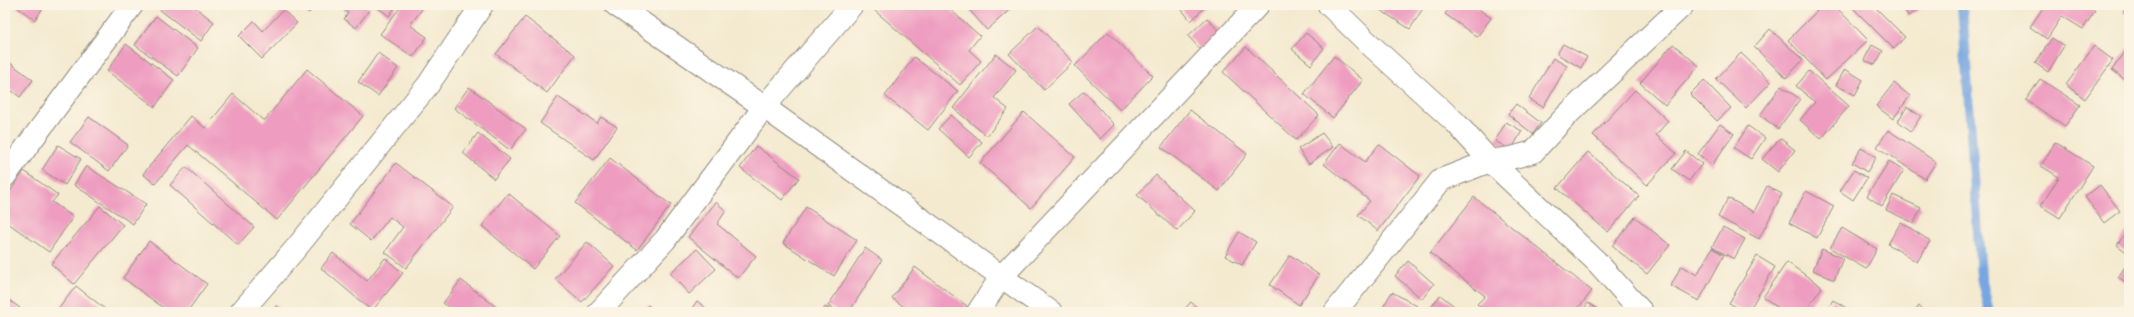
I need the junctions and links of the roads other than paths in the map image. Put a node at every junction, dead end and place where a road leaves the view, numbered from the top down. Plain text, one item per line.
1 (132, 5) edge
2 (482, 5) edge
3 (616, 5) edge
4 (852, 5) edge
5 (1258, 5) edge
6 (1329, 5) edge
7 (1683, 5) edge
8 (764, 107) junction
9 (1490, 161) junction
10 (5, 176) edge
11 (1001, 277) junction
12 (241, 312) edge
13 (600, 312) edge
14 (978, 312) edge
15 (1051, 312) edge
16 (1335, 312) edge
17 (1642, 312) edge

1 - 10 main road
2 - 12 main road
3 - 8 main road
4 - 8 main road
5 - 11 main road
6 - 9 main road
7 - 9 main road
8 - 11 main road
8 - 13 main road
9 - 16 main road
9 - 17 main road
11 - 14 main road
11 - 15 main road

